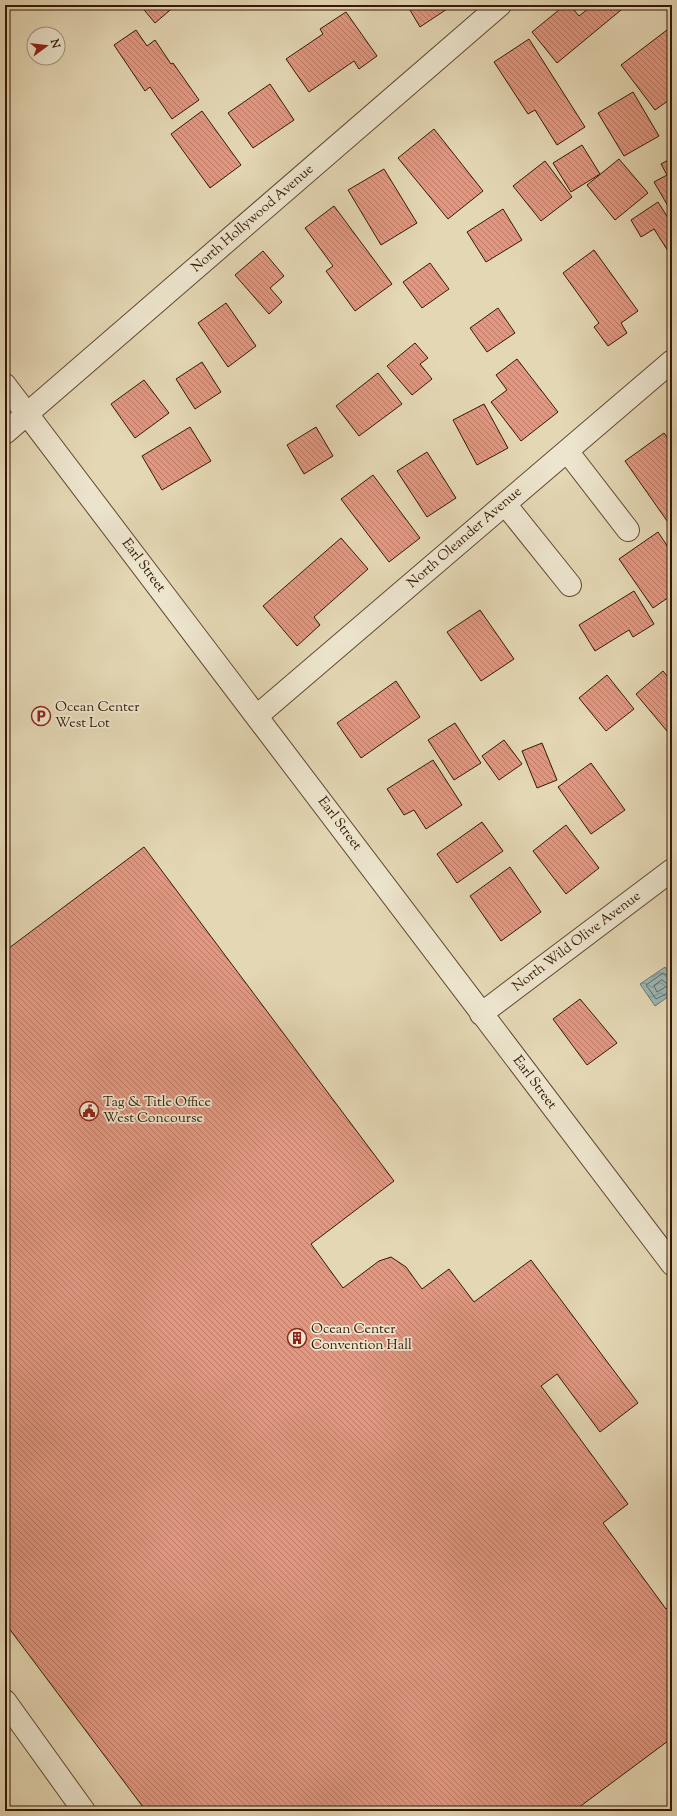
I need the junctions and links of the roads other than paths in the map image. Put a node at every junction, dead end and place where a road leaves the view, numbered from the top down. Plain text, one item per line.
1 (500, 5) edge
2 (672, 361) edge
3 (5, 385) edge
4 (27, 414) junction
5 (5, 433) edge
6 (567, 451) junction
7 (505, 504) junction
8 (628, 530) dead end
9 (570, 585) dead end
10 (257, 716) junction
11 (672, 870) edge
12 (481, 1014) junction
13 (672, 1264) edge
14 (7, 1707) edge
15 (84, 1811) edge

1 - 4 street, North Hollywood Avenue
2 - 6 street, North Oleander Avenue
3 - 4 street, Earl Street
4 - 5 street, North Hollywood Avenue
4 - 10 street, Earl Street
6 - 7 street, North Oleander Avenue
6 - 8 street
7 - 9 street
7 - 10 street, North Oleander Avenue
10 - 12 street, Earl Street
11 - 12 street, North Wild Olive Avenue
12 - 13 street, Earl Street
14 - 15 street

